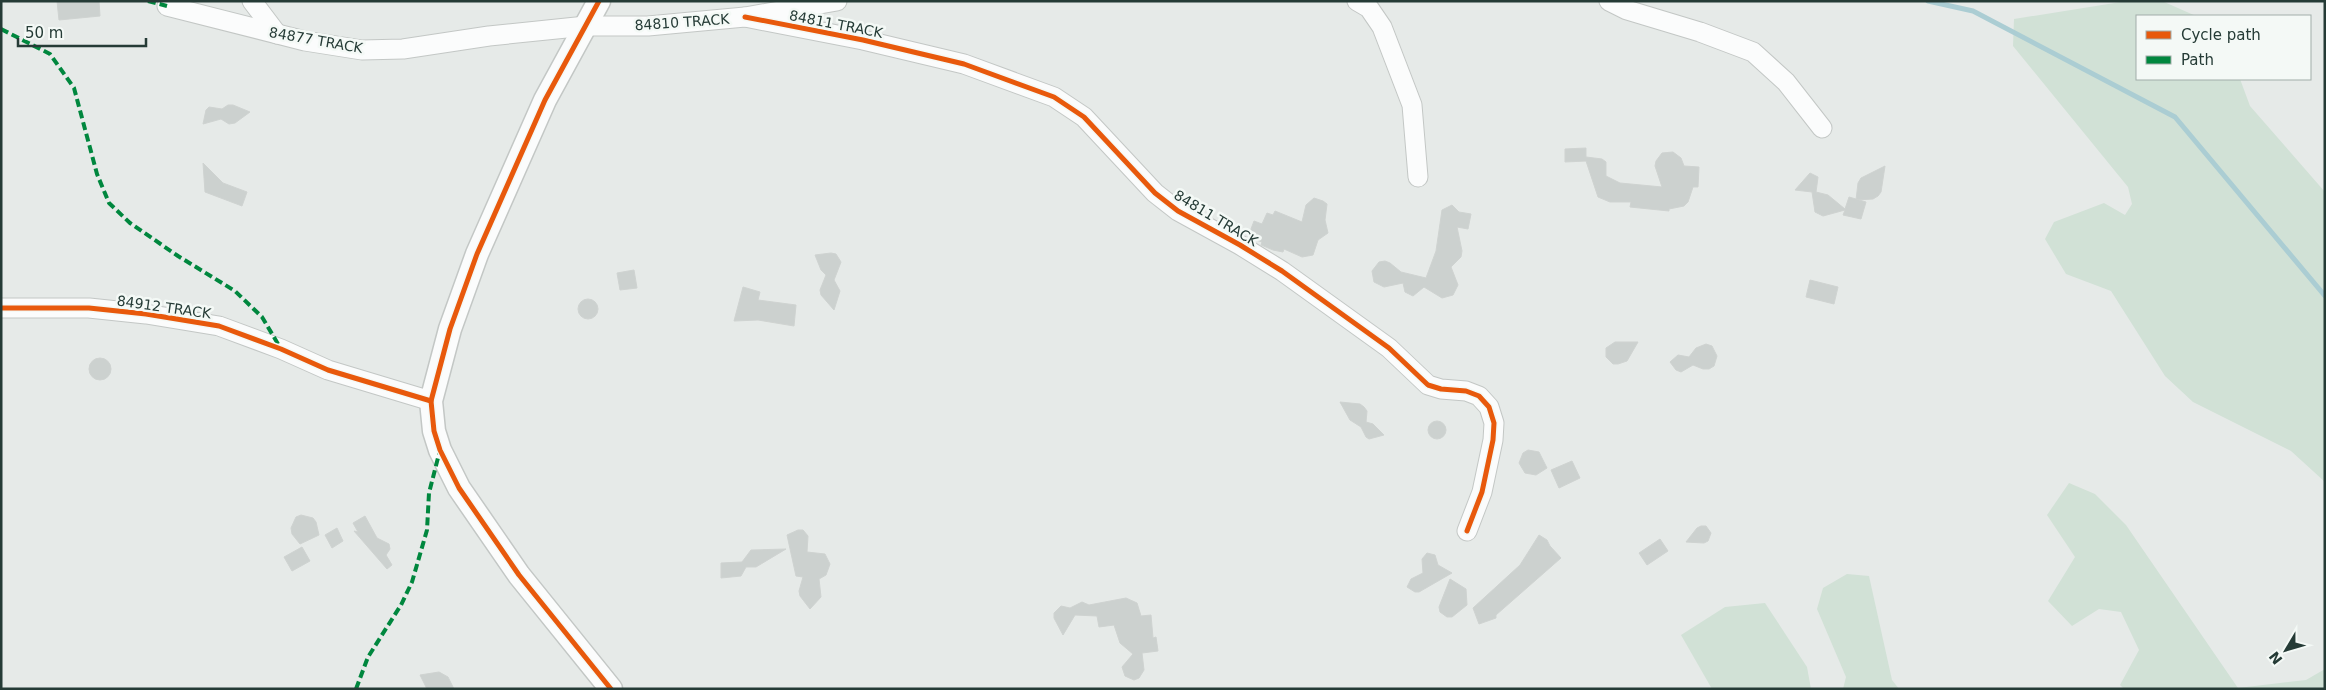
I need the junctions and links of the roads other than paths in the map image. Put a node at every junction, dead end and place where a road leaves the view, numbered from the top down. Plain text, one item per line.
1 (252, 1) edge
2 (599, 1) edge
3 (837, 1) edge
4 (1357, 1) edge
5 (1609, 1) edge
6 (167, 6) dead end
7 (745, 17) junction
8 (586, 26) junction
9 (277, 34) junction
10 (1822, 128) dead end
11 (1418, 177) dead end
12 (1, 308) edge
13 (431, 401) junction
14 (1467, 530) dead end
15 (611, 689) edge

1 - 9 street
2 - 8 street
3 - 7 street, 84810 TRACK
4 - 11 street
5 - 10 street
6 - 9 street, 84877 TRACK
7 - 8 street, 84810 TRACK
7 - 14 street, 84811 TRACK
8 - 9 street, 84877 TRACK
8 - 13 street
12 - 13 street, 84912 TRACK
13 - 15 street

